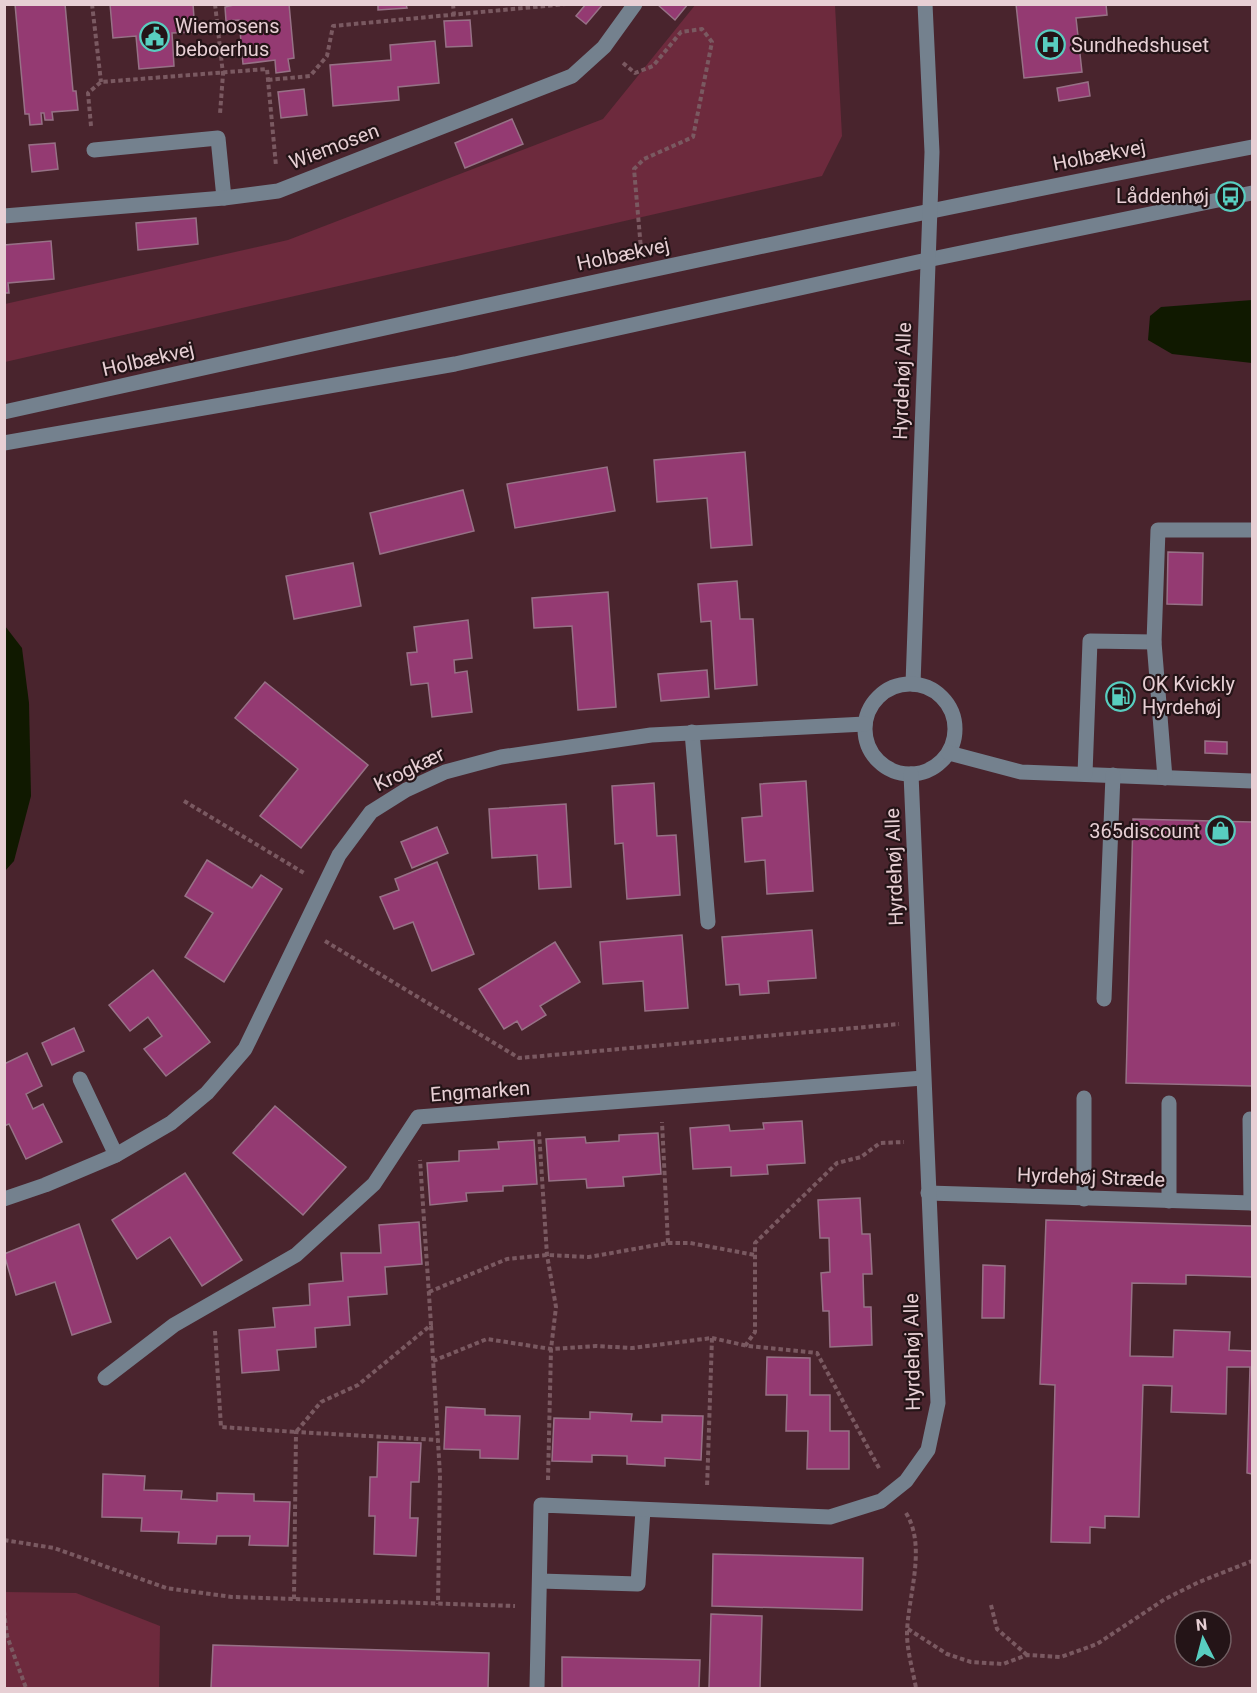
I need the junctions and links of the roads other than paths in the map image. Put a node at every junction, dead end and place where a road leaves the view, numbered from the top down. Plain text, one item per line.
1 (634, 4) edge
2 (925, 4) edge
3 (1252, 147) edge
4 (94, 150) road end
5 (1252, 193) edge
6 (224, 198) junction
7 (929, 210) junction
8 (4, 216) edge
9 (927, 260) junction
10 (4, 412) edge
11 (4, 443) edge
12 (1252, 530) edge
13 (1154, 642) junction
14 (913, 684) junction
15 (865, 724) junction
16 (692, 732) junction
17 (949, 753) junction
18 (911, 774) junction
19 (1085, 774) junction
20 (1113, 775) junction
21 (1165, 778) junction
22 (1252, 781) edge
23 (708, 922) dead end
24 (1104, 999) dead end
25 (923, 1078) junction
26 (80, 1079) dead end
27 (1084, 1098) dead end
28 (1169, 1103) dead end
29 (1250, 1119) dead end
30 (116, 1155) junction
31 (928, 1193) junction
32 (1084, 1198) junction
33 (4, 1199) edge
34 (1169, 1201) junction
35 (1252, 1203) edge
36 (105, 1378) dead end
37 (643, 1510) junction
38 (540, 1581) junction
39 (537, 1689) edge

1 - 6 street, Wiemosen
2 - 7 street
3 - 7 street, Holbækvej
4 - 6 street
5 - 9 street
6 - 8 street, Wiemosen
7 - 9 street, Hyrdehøj Alle
7 - 10 street, Holbækvej
9 - 11 street
9 - 14 street, Hyrdehøj Alle
12 - 13 street
13 - 19 street
13 - 21 street
14 - 15 street
14 - 17 street
15 - 16 street, Krogkær
15 - 18 street
16 - 23 street
16 - 30 street, Krogkær
17 - 18 street
17 - 19 street
18 - 25 street, Hyrdehøj Alle
19 - 20 street
20 - 21 street
20 - 24 street
21 - 22 street
25 - 31 street, Hyrdehøj Alle
25 - 36 street, Engmarken
26 - 30 street
27 - 32 street
28 - 34 street
29 - 35 street
30 - 33 street, Krogkær
31 - 32 street, Hyrdehøj Stræde
31 - 37 street, Hyrdehøj Alle
32 - 34 street, Hyrdehøj Stræde
34 - 35 street, Hyrdehøj Stræde
37 - 38 street
37 - 38 street, Hyrdehøj Alle
38 - 39 street

